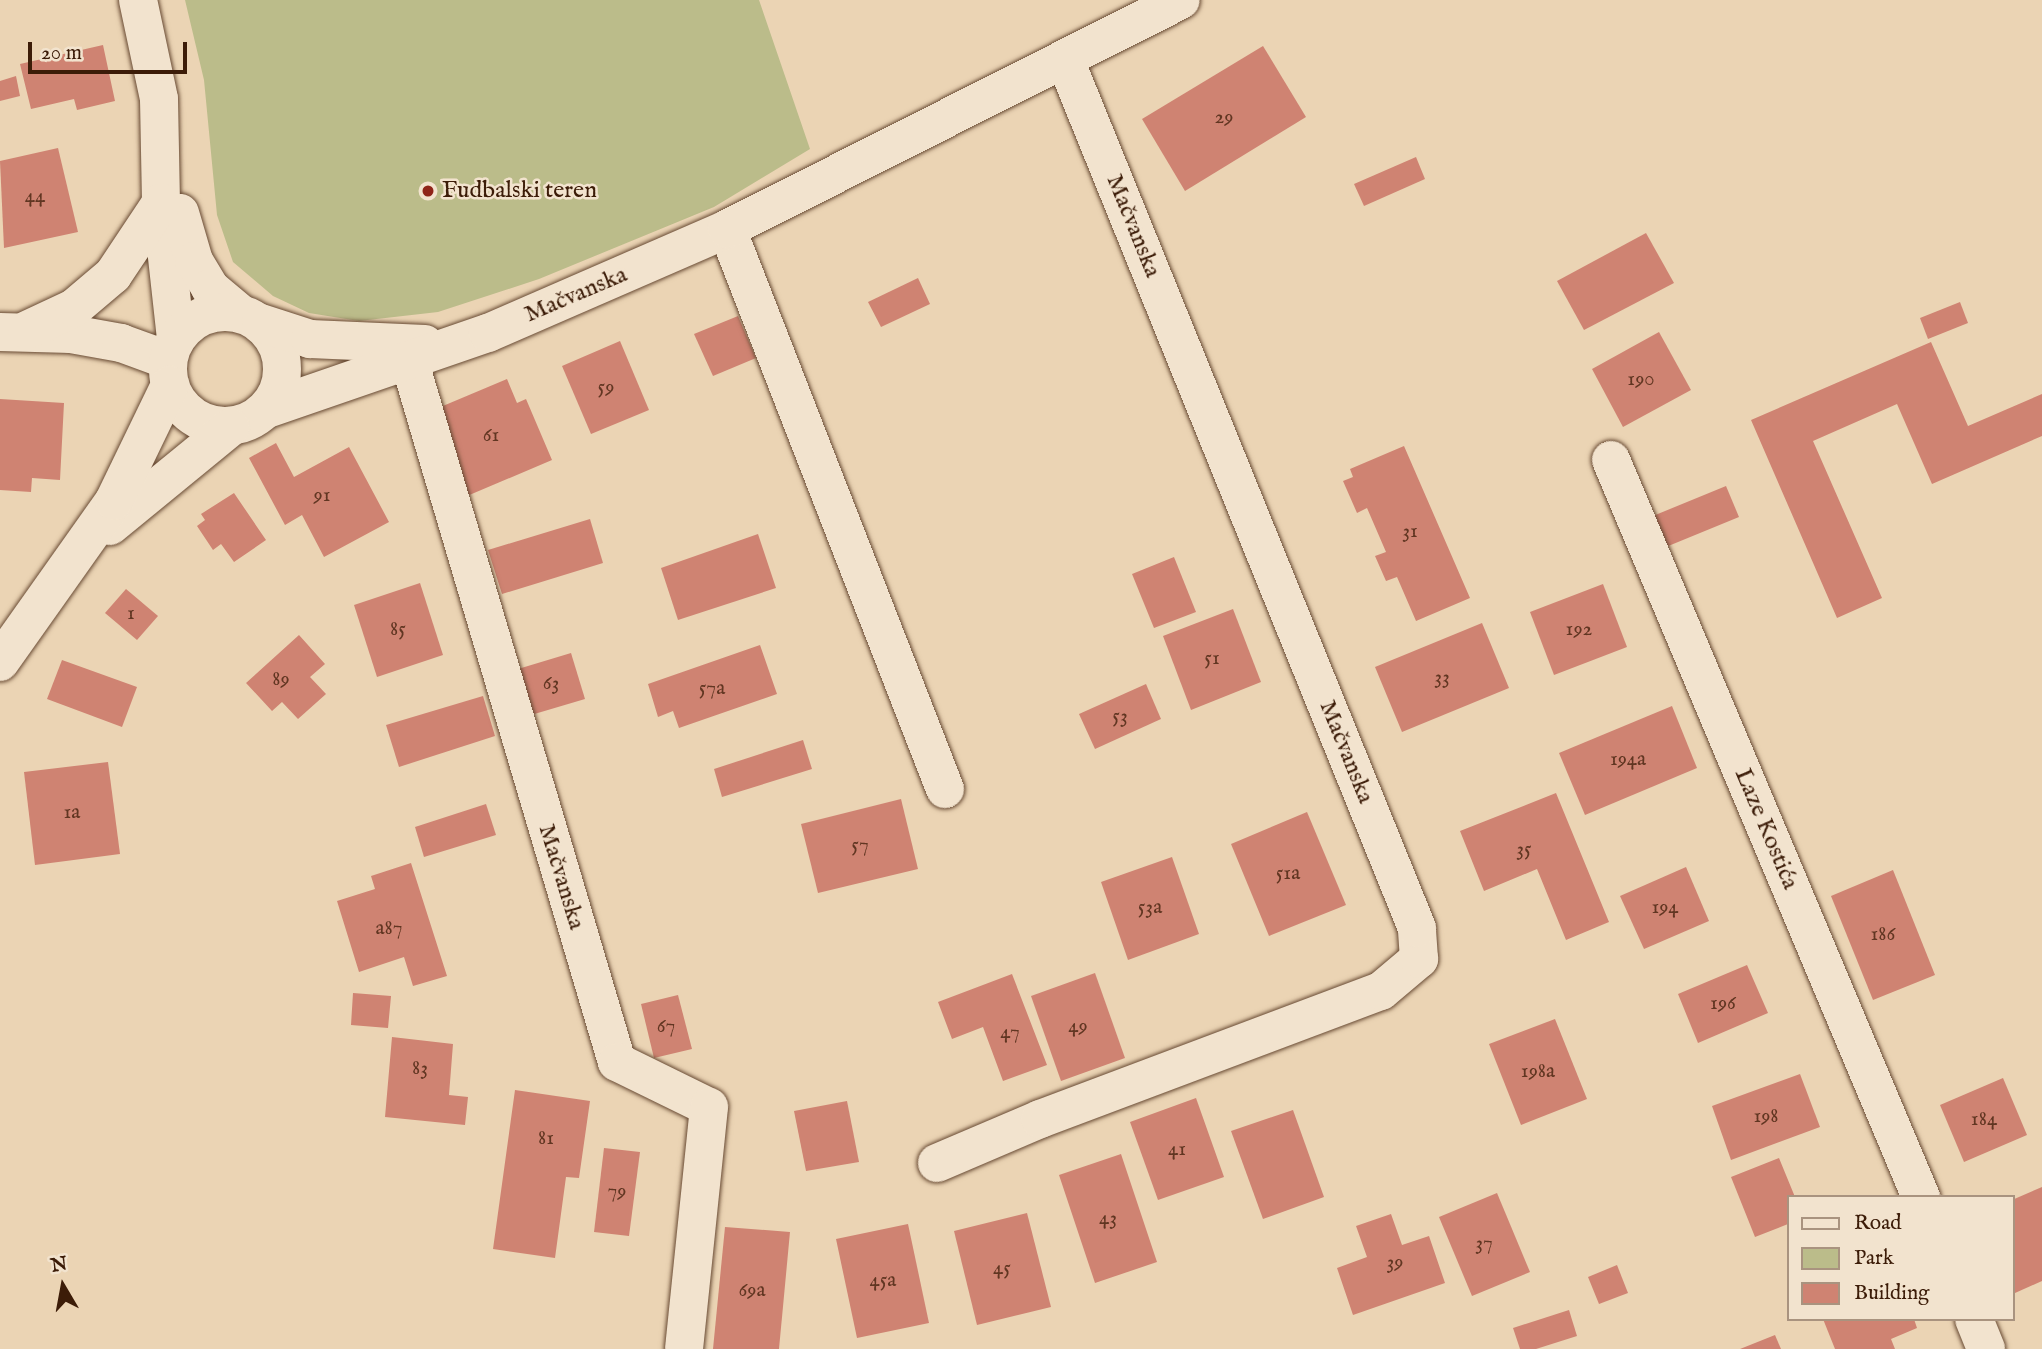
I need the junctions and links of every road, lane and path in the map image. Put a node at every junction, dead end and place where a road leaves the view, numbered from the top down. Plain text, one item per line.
1 (138, 0) edge
2 (1181, 0) edge
3 (1065, 61) junction
4 (162, 144) junction
5 (161, 203) junction
6 (727, 229) junction
7 (251, 318) junction
8 (14, 331) edge
9 (462, 343) junction
10 (409, 360) junction
11 (171, 361) junction
12 (267, 409) junction
13 (231, 427) junction
14 (1611, 460) dead end
15 (85, 547) junction
16 (0, 662) edge
17 (946, 789) dead end
18 (937, 1163) dead end
19 (1920, 1195) edge
20 (1975, 1321) edge
21 (684, 1349) edge
22 (1986, 1349) edge

1 - 4 street
2 - 3 street, Mačvanska
3 - 6 street, Mačvanska
3 - 18 street, Mačvanska
4 - 5 street
4 - 7 street
5 - 8 street
5 - 11 street
6 - 9 street, Mačvanska
6 - 17 street
7 - 9 street
7 - 11 street
7 - 12 street
8 - 11 street
9 - 10 street, Mačvanska
10 - 12 street, Mačvanska
10 - 21 street, Mačvanska
11 - 13 street
11 - 15 street
12 - 13 street
13 - 15 street
14 - 19 street, Laze Kostića
15 - 16 street
20 - 22 street

